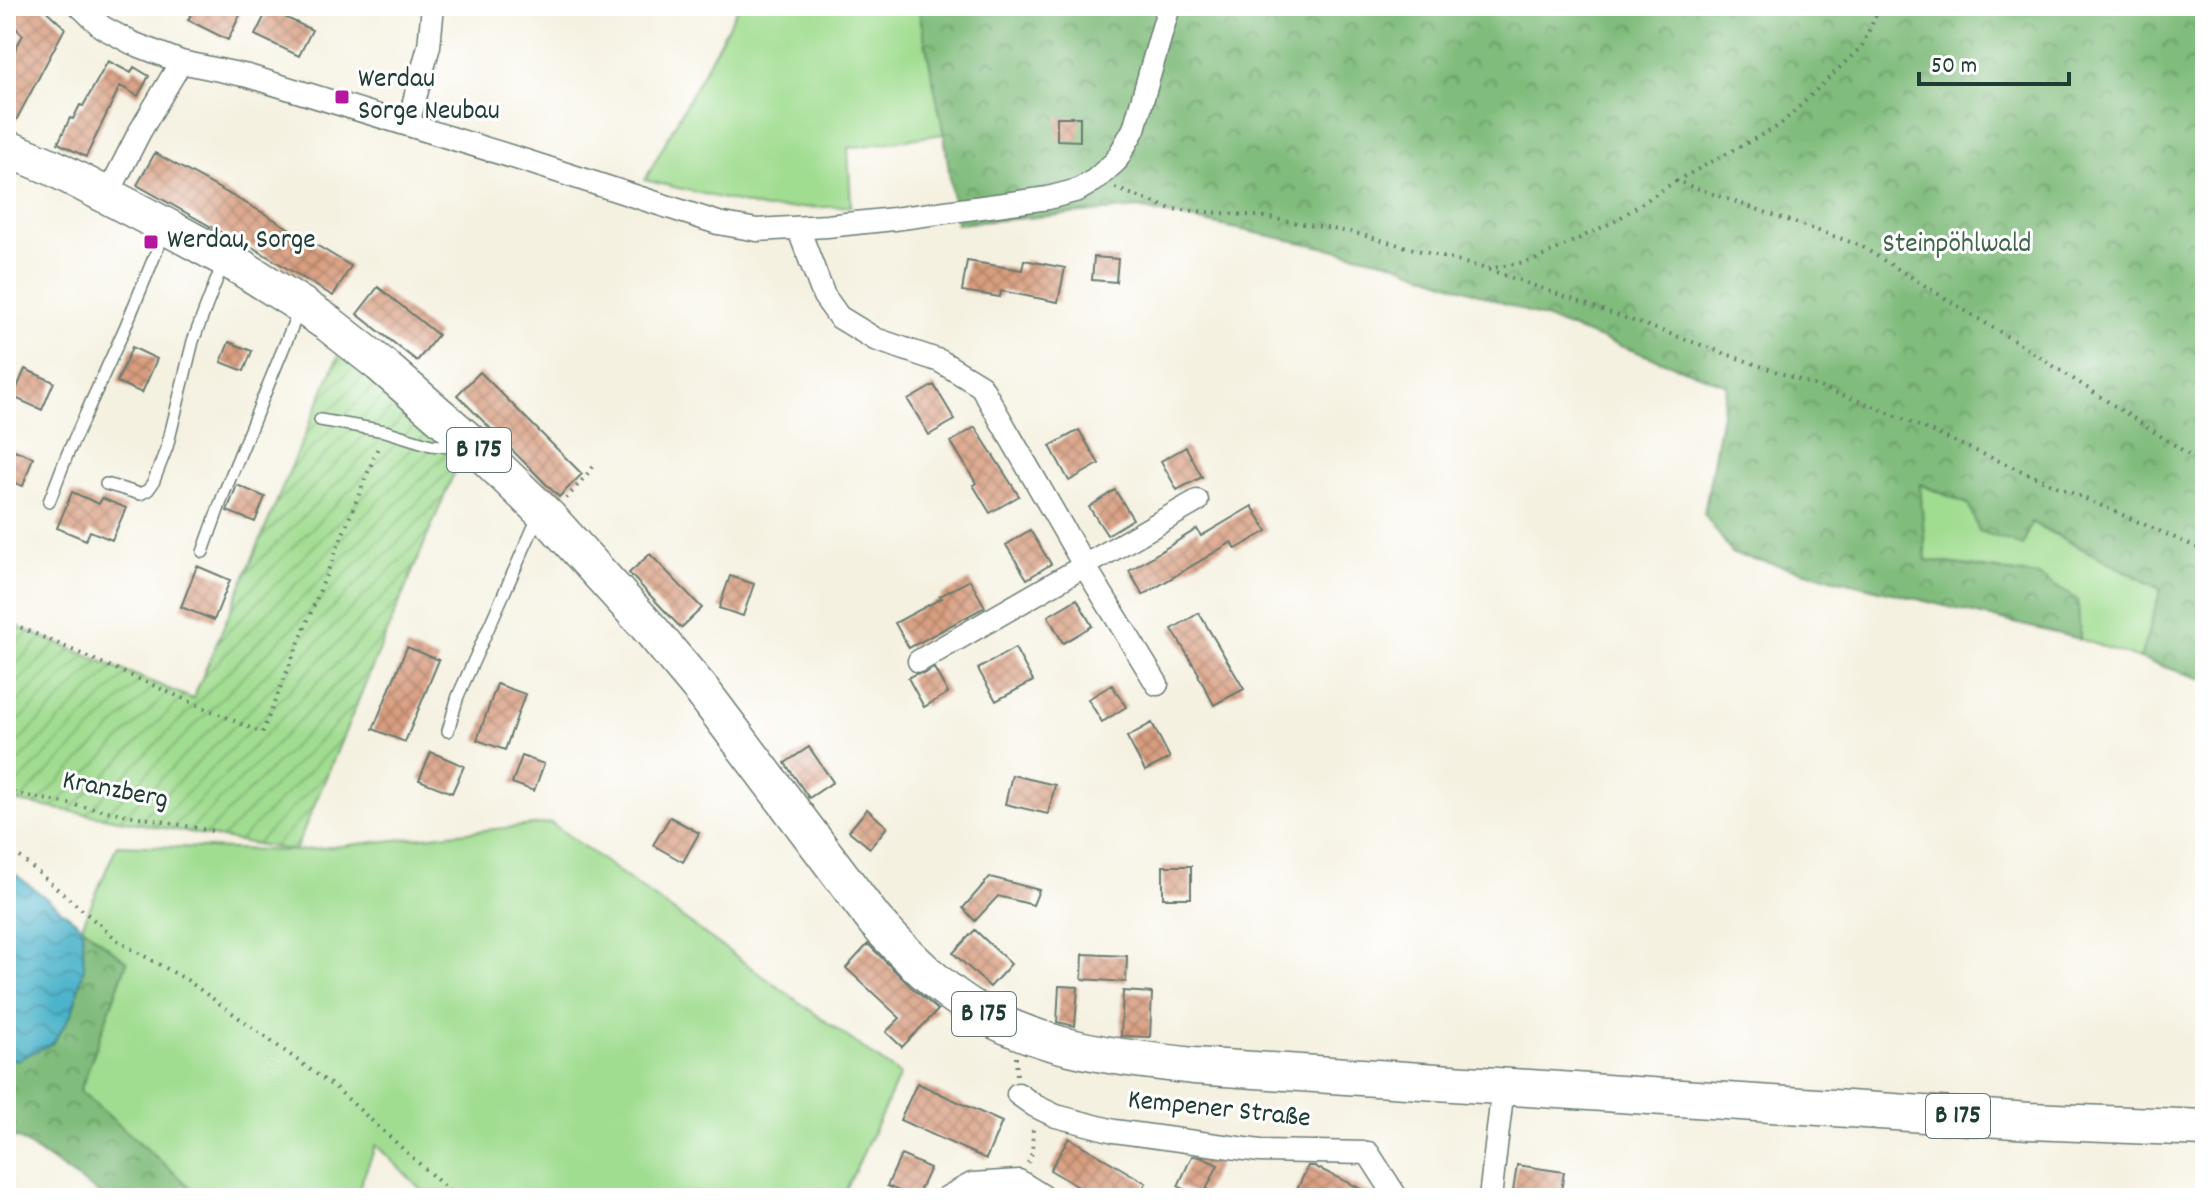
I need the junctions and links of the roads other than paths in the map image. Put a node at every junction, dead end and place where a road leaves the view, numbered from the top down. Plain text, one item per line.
1 (80, 6) edge
2 (433, 6) edge
3 (1169, 6) edge
4 (181, 62) junction
5 (408, 124) junction
6 (6, 148) edge
7 (107, 196) junction
8 (167, 227) junction
9 (798, 228) junction
10 (225, 258) junction
11 (301, 305) junction
12 (320, 420) dead end
13 (480, 451) junction
14 (106, 484) dead end
15 (1197, 501) dead end
16 (49, 502) dead end
17 (545, 515) junction
18 (203, 552) dead end
19 (1084, 565) junction
20 (919, 661) dead end
21 (1157, 684) dead end
22 (448, 731) dead end
23 (1503, 1087) junction
24 (1026, 1100) road end
25 (2205, 1128) edge
26 (946, 1198) edge
27 (1046, 1198) edge
28 (1397, 1198) edge
29 (1490, 1198) edge

1 - 4 street
2 - 5 street
3 - 9 street
4 - 5 street
4 - 7 street
5 - 9 street
6 - 7 main road, B 175
7 - 8 main road, B 175
8 - 10 main road, B 175
8 - 16 lane
9 - 19 street
10 - 11 main road, B 175
10 - 14 lane
11 - 13 main road, B 175
11 - 18 lane
12 - 13 lane
13 - 17 main road, B 175
15 - 19 street
17 - 22 lane
17 - 23 main road, B 175
19 - 20 street
19 - 21 street
23 - 25 main road, B 175
23 - 29 street
24 - 28 street, Kempener Straße
26 - 27 street

